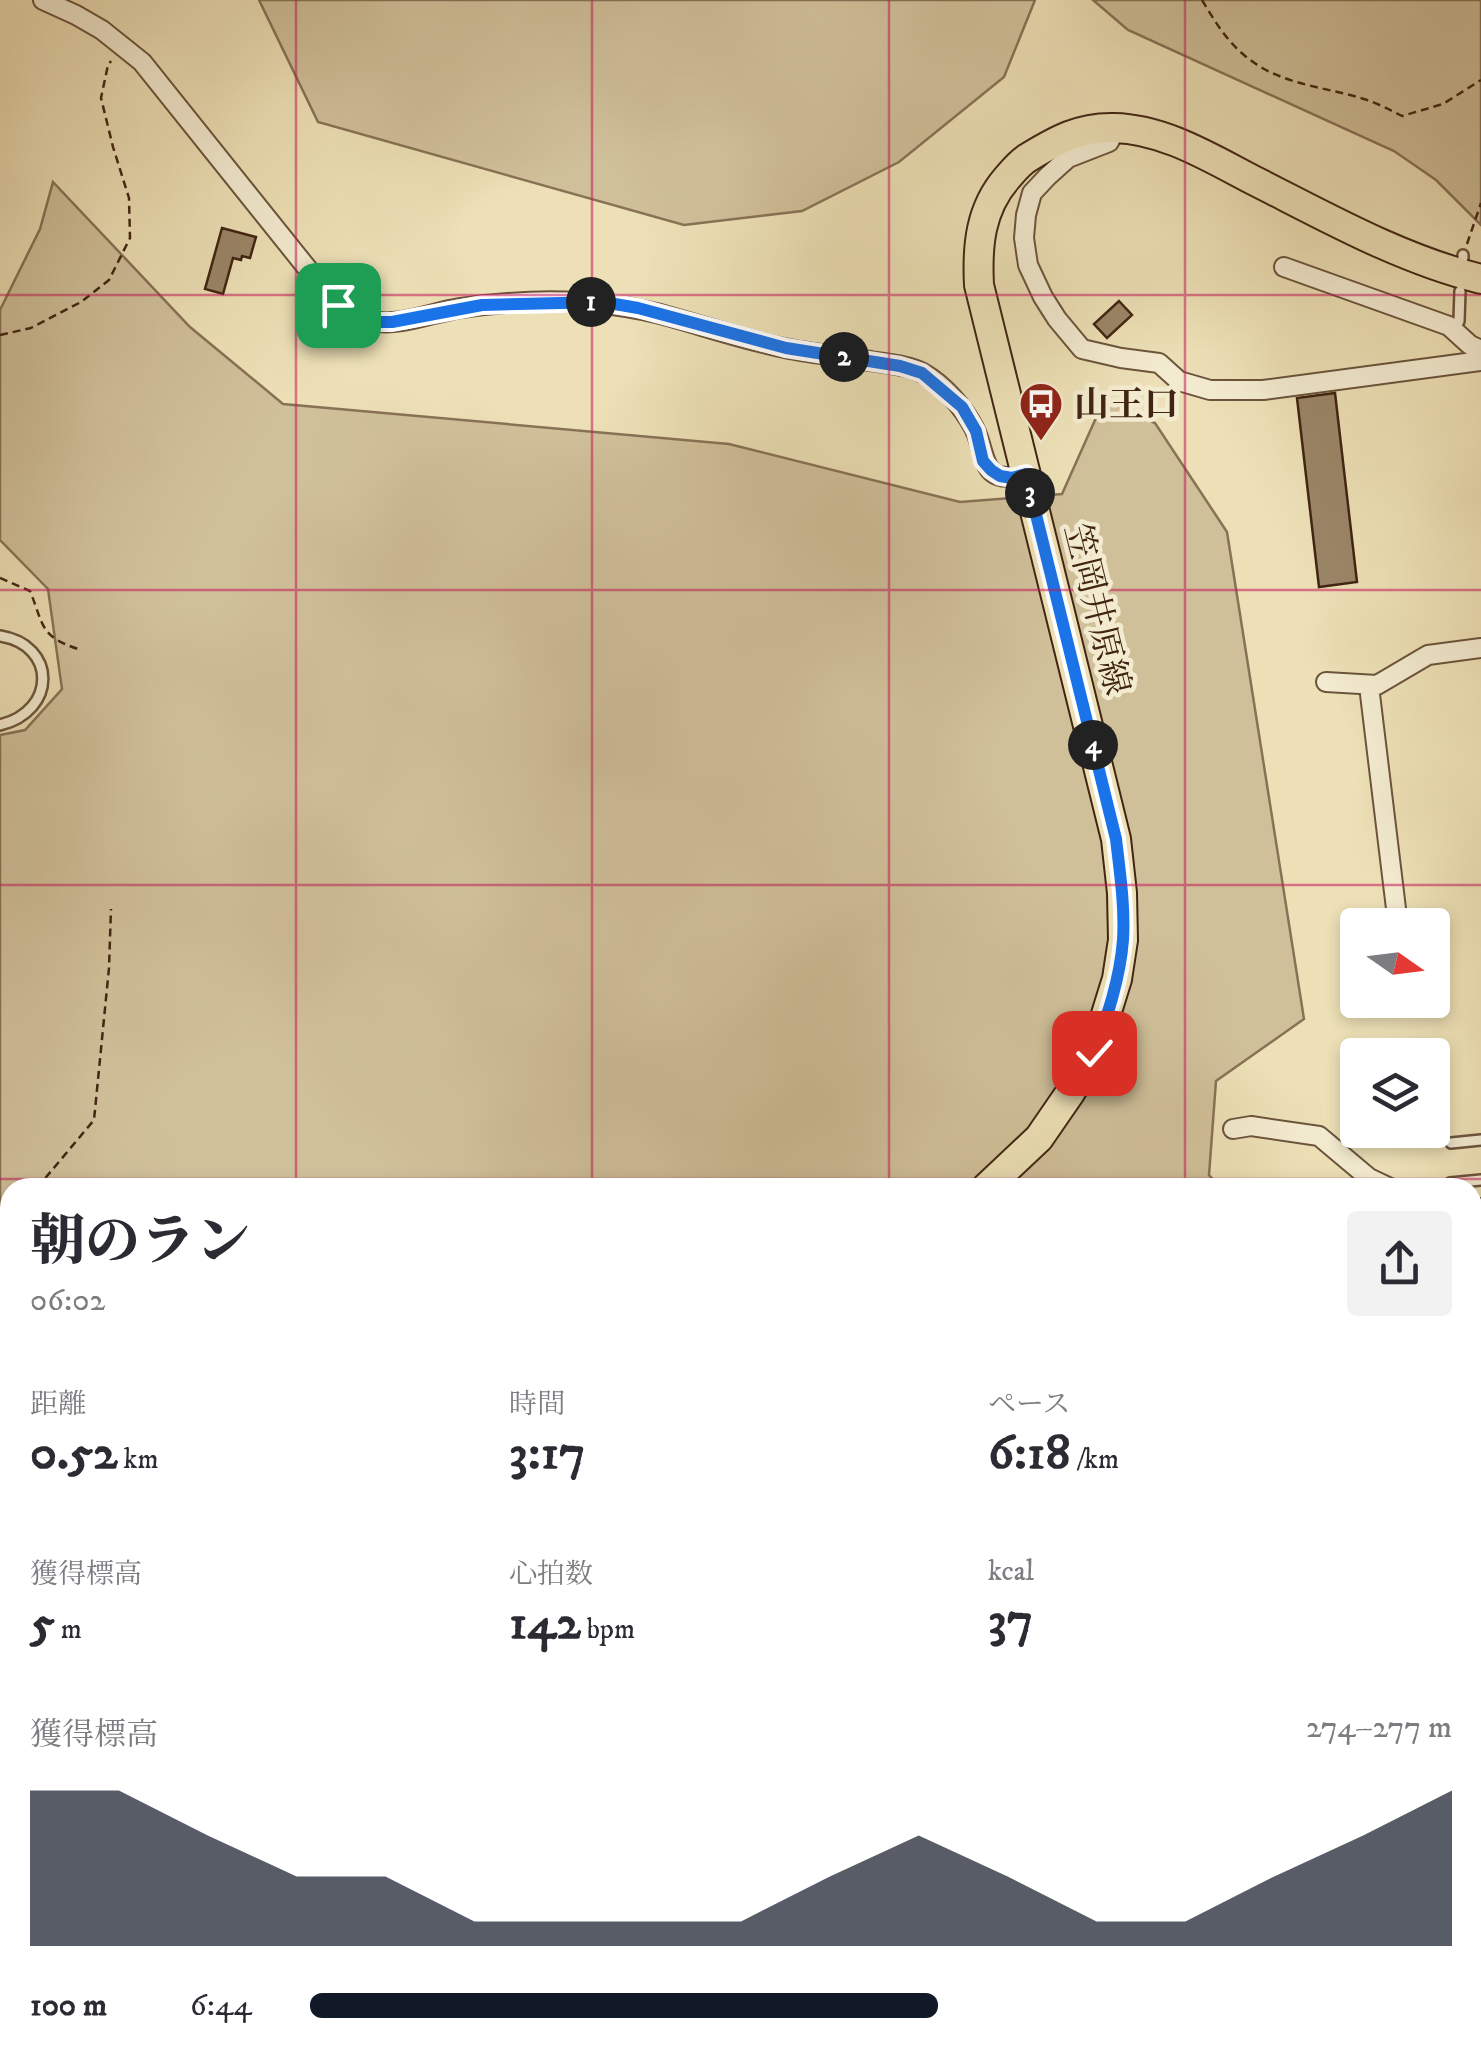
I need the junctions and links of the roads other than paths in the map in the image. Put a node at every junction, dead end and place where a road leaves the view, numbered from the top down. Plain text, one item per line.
1 (43, 0) edge
2 (1116, 128) junction
3 (1284, 266) dead end
4 (1467, 271) edge
5 (1454, 332) junction
6 (1481, 350) edge
7 (1481, 361) edge
8 (1026, 474) junction
9 (0, 636) edge
10 (1481, 648) edge
11 (1326, 682) dead end
12 (1369, 686) junction
13 (0, 725) edge
14 (1396, 908) edge
15 (1232, 1130) dead end
16 (1481, 1140) edge
17 (1451, 1144) dead end
18 (997, 1178) edge
19 (1369, 1178) edge

1 - 8 street
2 - 4 main road, 笠岡井原線
2 - 7 street
2 - 8 main road, 笠岡井原線
3 - 5 street
4 - 5 lane
5 - 6 street
8 - 18 main road, 笠岡井原線
9 - 13 lane
10 - 12 street
11 - 12 street
12 - 14 street
15 - 19 street
16 - 17 lane

